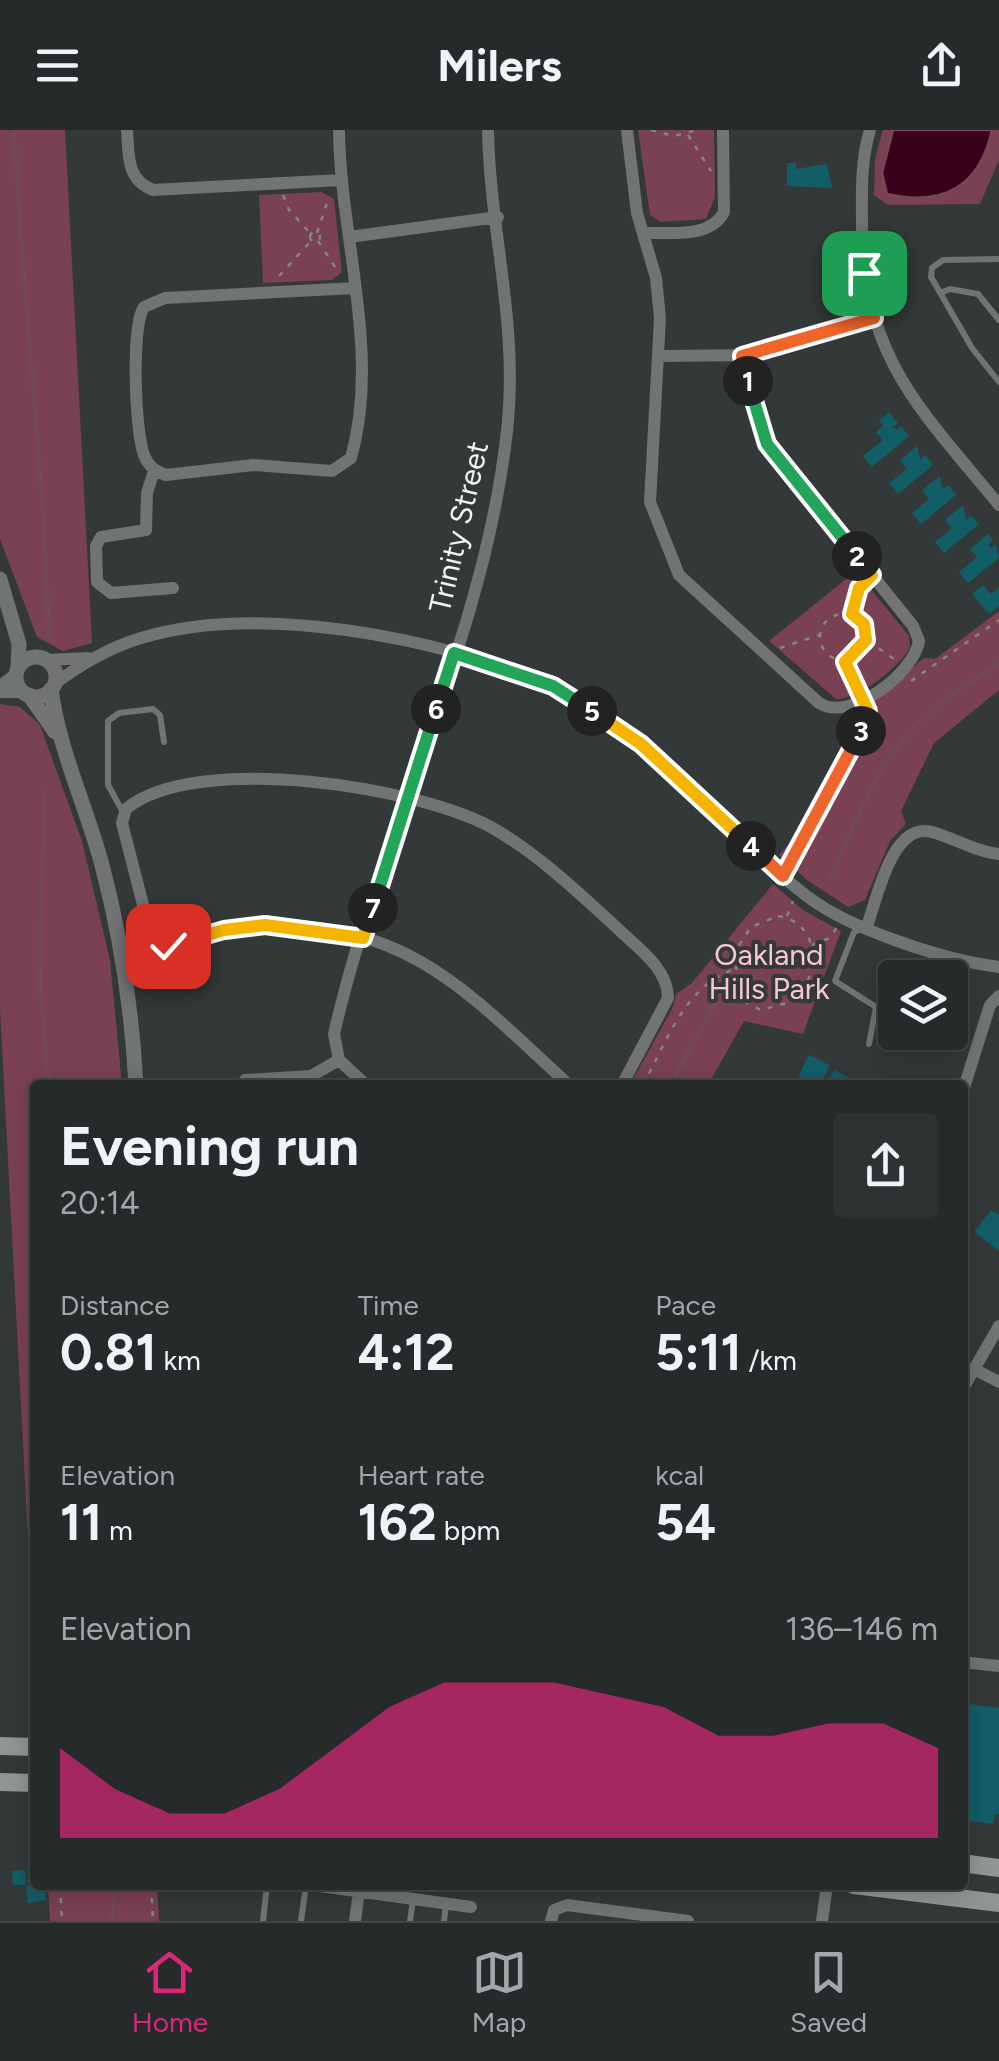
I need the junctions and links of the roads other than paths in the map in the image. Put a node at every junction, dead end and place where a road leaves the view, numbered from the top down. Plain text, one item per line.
1 (127, 130) edge
2 (339, 130) edge
3 (488, 130) edge
4 (627, 130) edge
5 (723, 130) edge
6 (870, 130) edge
7 (341, 180) junction
8 (498, 217) junction
9 (644, 232) junction
10 (349, 238) junction
11 (999, 260) edge
12 (355, 287) junction
13 (940, 294) junction
14 (874, 318) junction
15 (999, 320) edge
16 (660, 356) junction
17 (742, 356) junction
18 (999, 382) edge
19 (154, 470) junction
20 (999, 505) edge
21 (0, 579) edge
22 (174, 588) dead end
23 (11, 610) junction
24 (454, 653) junction
25 (90, 658) junction
26 (44, 659) junction
27 (17, 671) junction
28 (53, 686) junction
29 (0, 689) edge
30 (26, 694) junction
31 (57, 736) junction
32 (164, 742) dead end
33 (407, 798) junction
34 (124, 814) junction
35 (999, 854) edge
36 (866, 926) junction
37 (363, 938) junction
38 (999, 967) edge
39 (999, 996) edge
40 (869, 1044) dead end
41 (339, 1060) junction
42 (135, 1080) edge
43 (245, 1080) dead end
44 (361, 1080) edge
45 (563, 1080) edge
46 (625, 1080) edge
47 (966, 1080) edge
48 (999, 1326) edge
49 (974, 1368) junction
50 (968, 1379) edge
51 (999, 1382) edge
52 (968, 1663) edge
53 (999, 1666) edge
54 (0, 1746) edge
55 (30, 1747) edge
56 (0, 1782) edge
57 (30, 1783) edge
58 (968, 1863) edge
59 (999, 1868) edge
60 (267, 1890) edge
61 (308, 1890) edge
62 (354, 1890) edge
63 (360, 1890) edge
64 (827, 1890) edge
65 (894, 1890) edge
66 (413, 1899) junction
67 (999, 1903) edge
68 (446, 1904) junction
69 (470, 1907) dead end
70 (660, 1919) edge
71 (355, 1920) edge
72 (262, 1921) edge
73 (301, 1921) edge
74 (410, 1921) edge
75 (444, 1921) edge
76 (552, 1921) edge
77 (688, 1921) edge
78 (822, 1921) edge

1 - 7 street
2 - 7 street
3 - 8 street, Trinity Street
4 - 9 street
5 - 9 street
6 - 14 street
7 - 10 street
8 - 10 street
8 - 24 street, Trinity Street
9 - 16 street
10 - 12 street
11 - 13 lane
12 - 19 street
12 - 19 street
13 - 15 lane
13 - 18 lane
14 - 17 street
14 - 20 street
16 - 17 street
16 - 17 street
19 - 22 street
21 - 23 street
23 - 26 street
23 - 27 street
24 - 25 street
24 - 33 street, Trinity Street
24 - 36 street
25 - 26 street
25 - 28 street
26 - 27 street
26 - 28 street
27 - 29 street
27 - 30 street
28 - 30 street
28 - 31 street
29 - 30 street
30 - 31 street
31 - 42 street
32 - 34 lane
33 - 34 street
33 - 37 street, Trinity Street
33 - 46 street
34 - 37 street
35 - 36 street
36 - 38 street
36 - 40 lane
37 - 41 street, Trinity Street
37 - 45 street
39 - 47 street
41 - 43 street
41 - 44 street
48 - 49 street
49 - 50 street
49 - 51 street
52 - 53 street
54 - 55 main road
56 - 57 main road
58 - 59 main road
60 - 72 lane
61 - 73 lane
62 - 71 street
63 - 66 street
64 - 78 street
65 - 67 main road
66 - 68 street
66 - 74 lane
68 - 69 street
68 - 75 lane
70 - 76 street
70 - 77 street

